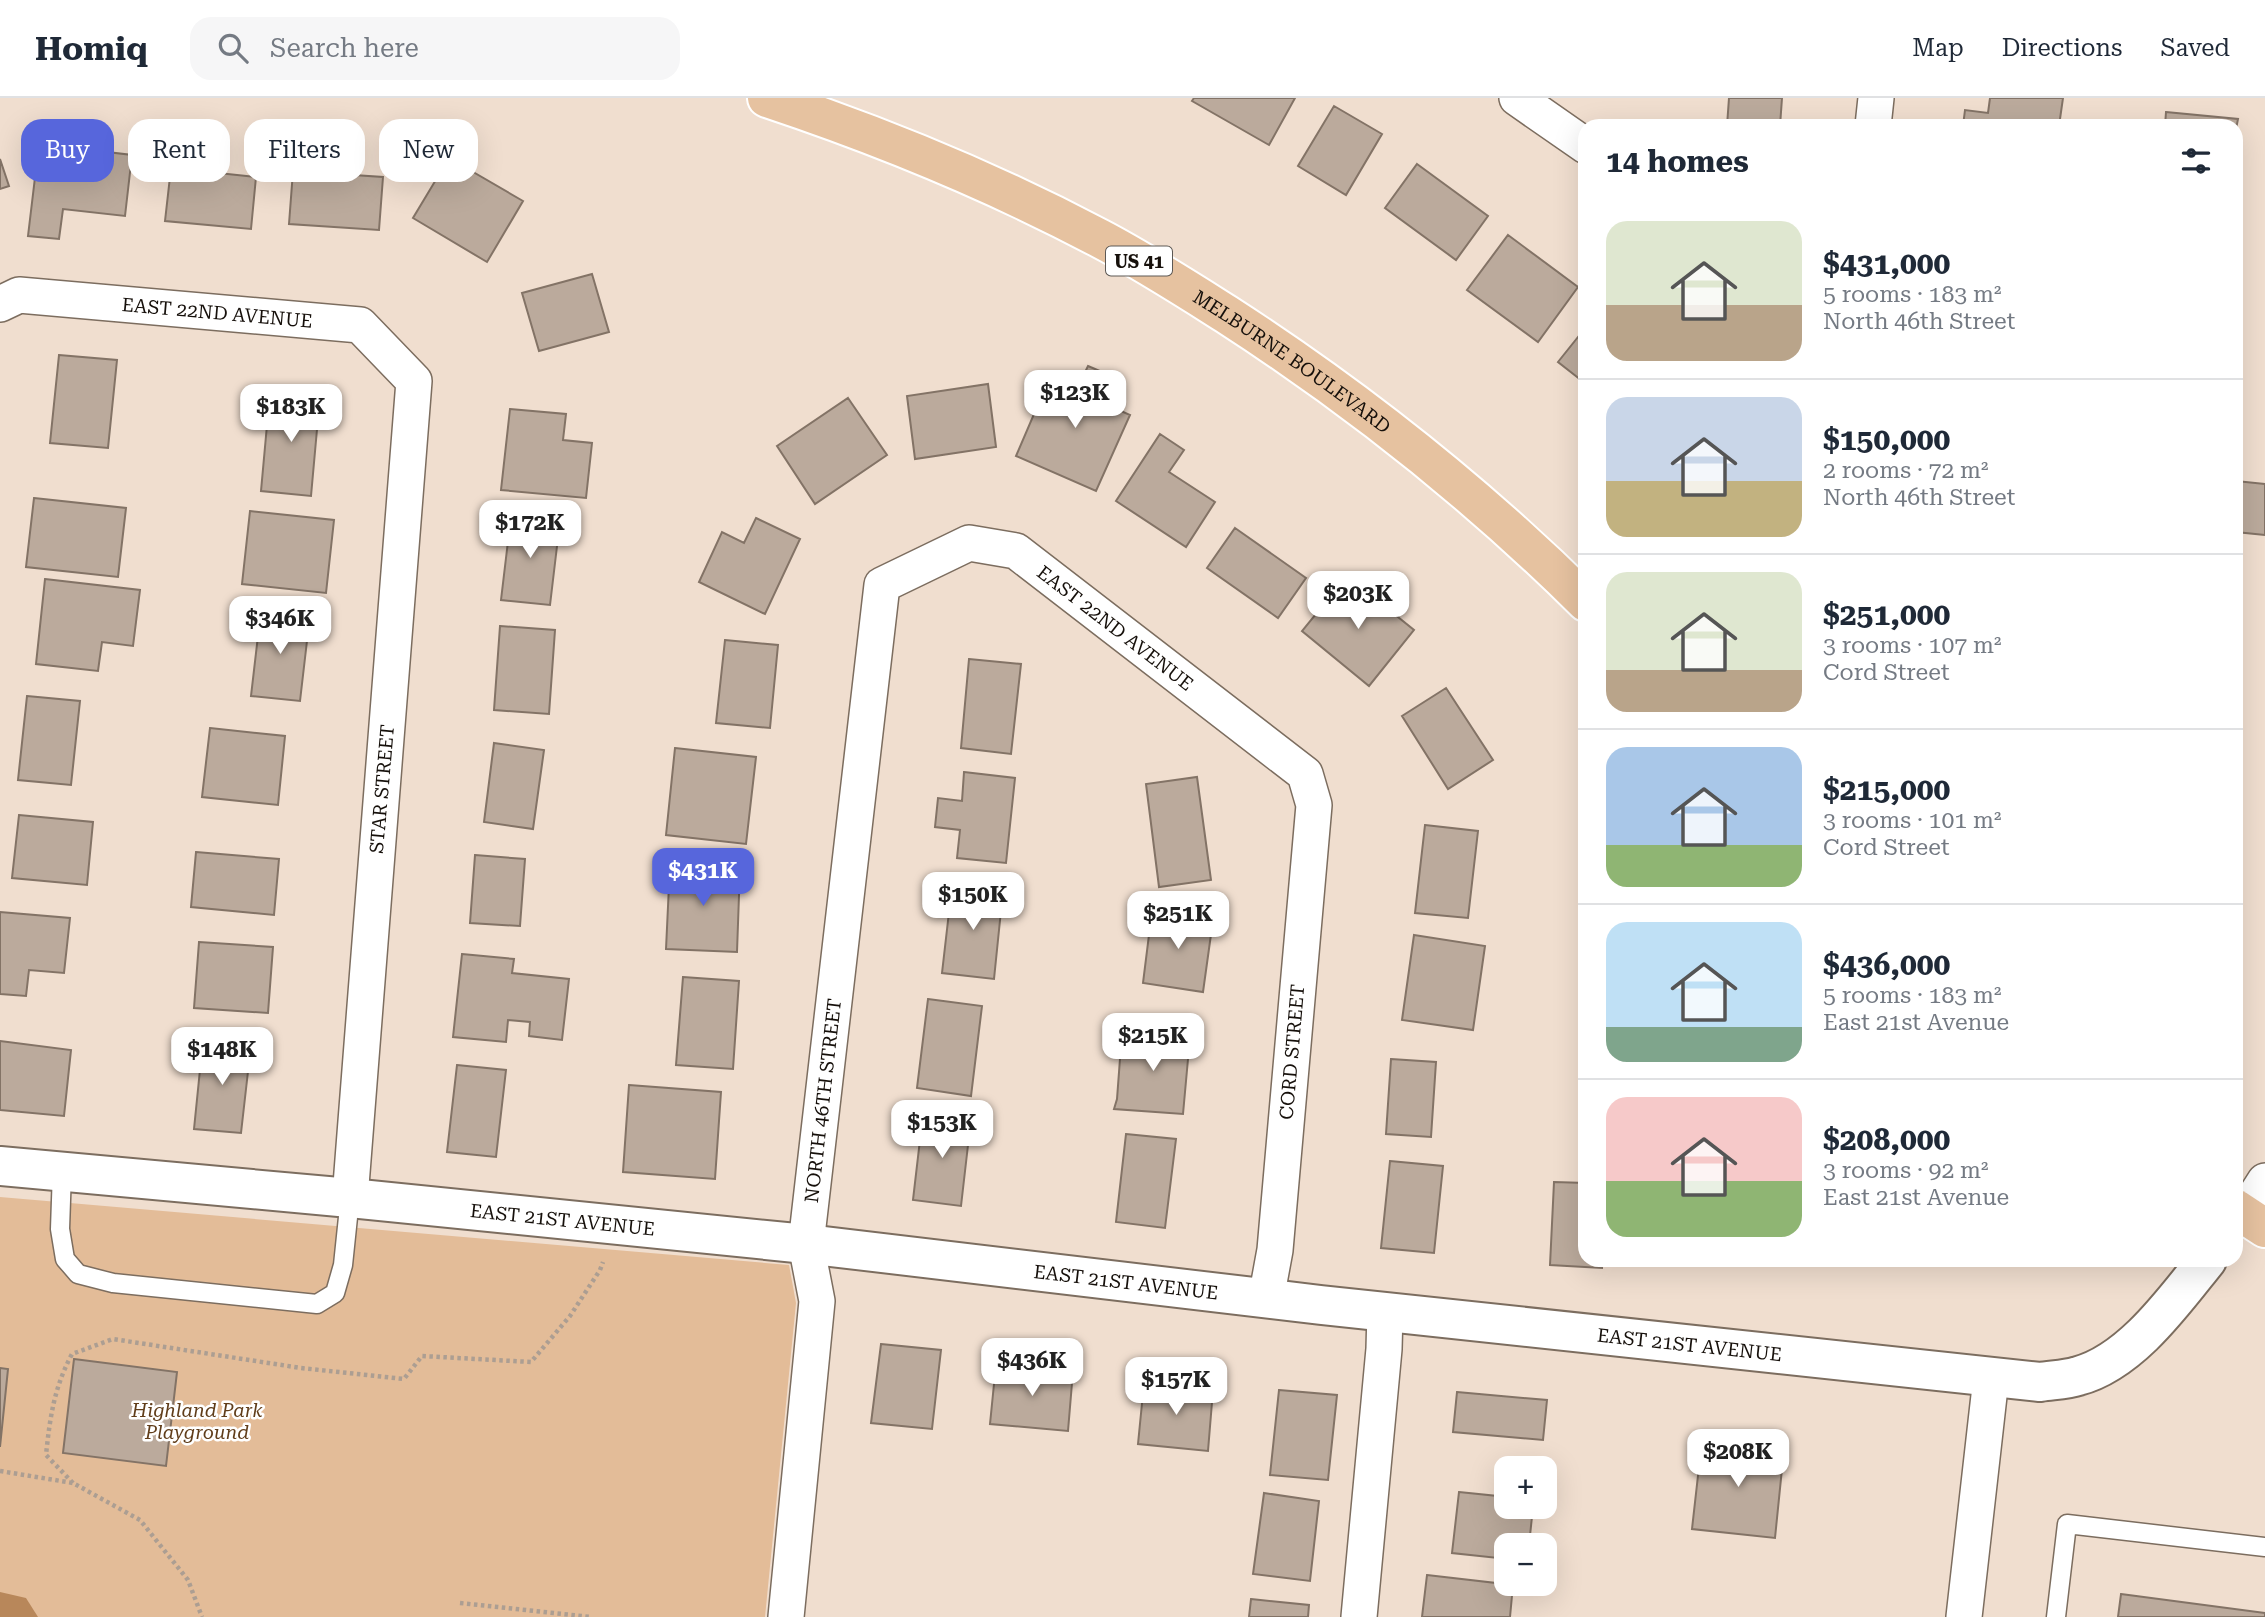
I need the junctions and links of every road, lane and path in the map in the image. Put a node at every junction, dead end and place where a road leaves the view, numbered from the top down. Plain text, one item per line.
1 (767, 98) edge
2 (1517, 98) edge
3 (1876, 98) edge
4 (1874, 119) edge
5 (1578, 140) edge
6 (0, 304) edge
7 (414, 381) joint
8 (882, 585) joint
9 (1578, 594) edge
10 (1314, 805) joint
11 (0, 1166) edge
12 (62, 1171) junction
13 (2265, 1181) edge
14 (350, 1198) junction
15 (2245, 1219) edge
16 (615, 1225) junction
17 (806, 1244) junction
18 (2201, 1267) edge
19 (1266, 1299) junction
20 (1385, 1312) junction
21 (1991, 1378) junction
22 (0, 1471) edge
23 (73, 1483) junction
24 (2265, 1548) edge
25 (460, 1603) dead end
26 (202, 1617) edge
27 (591, 1617) edge
28 (786, 1617) edge
29 (1359, 1617) edge
30 (1964, 1617) edge
31 (2056, 1617) edge

1 - 9 main road, MELBURNE BOULEVARD / US 41
2 - 5 street
3 - 4 street
6 - 7 street, EAST 22ND AVENUE
7 - 14 street, STAR STREET
8 - 10 street, EAST 22ND AVENUE
8 - 17 street, NORTH 46TH STREET
10 - 19 street, CORD STREET
11 - 12 street, EAST 21ST AVENUE
12 - 14 street, EAST 21ST AVENUE
12 - 14 lane
13 - 15 street
14 - 16 street, EAST 21ST AVENUE
16 - 17 street, EAST 21ST AVENUE
16 - 23 path
17 - 19 street, EAST 21ST AVENUE
17 - 28 street, NORTH 46TH STREET
18 - 21 street, EAST 21ST AVENUE
19 - 20 street, EAST 21ST AVENUE
20 - 21 street, EAST 21ST AVENUE
20 - 29 street
21 - 30 street
22 - 23 path
23 - 26 path
24 - 31 lane
25 - 27 path

